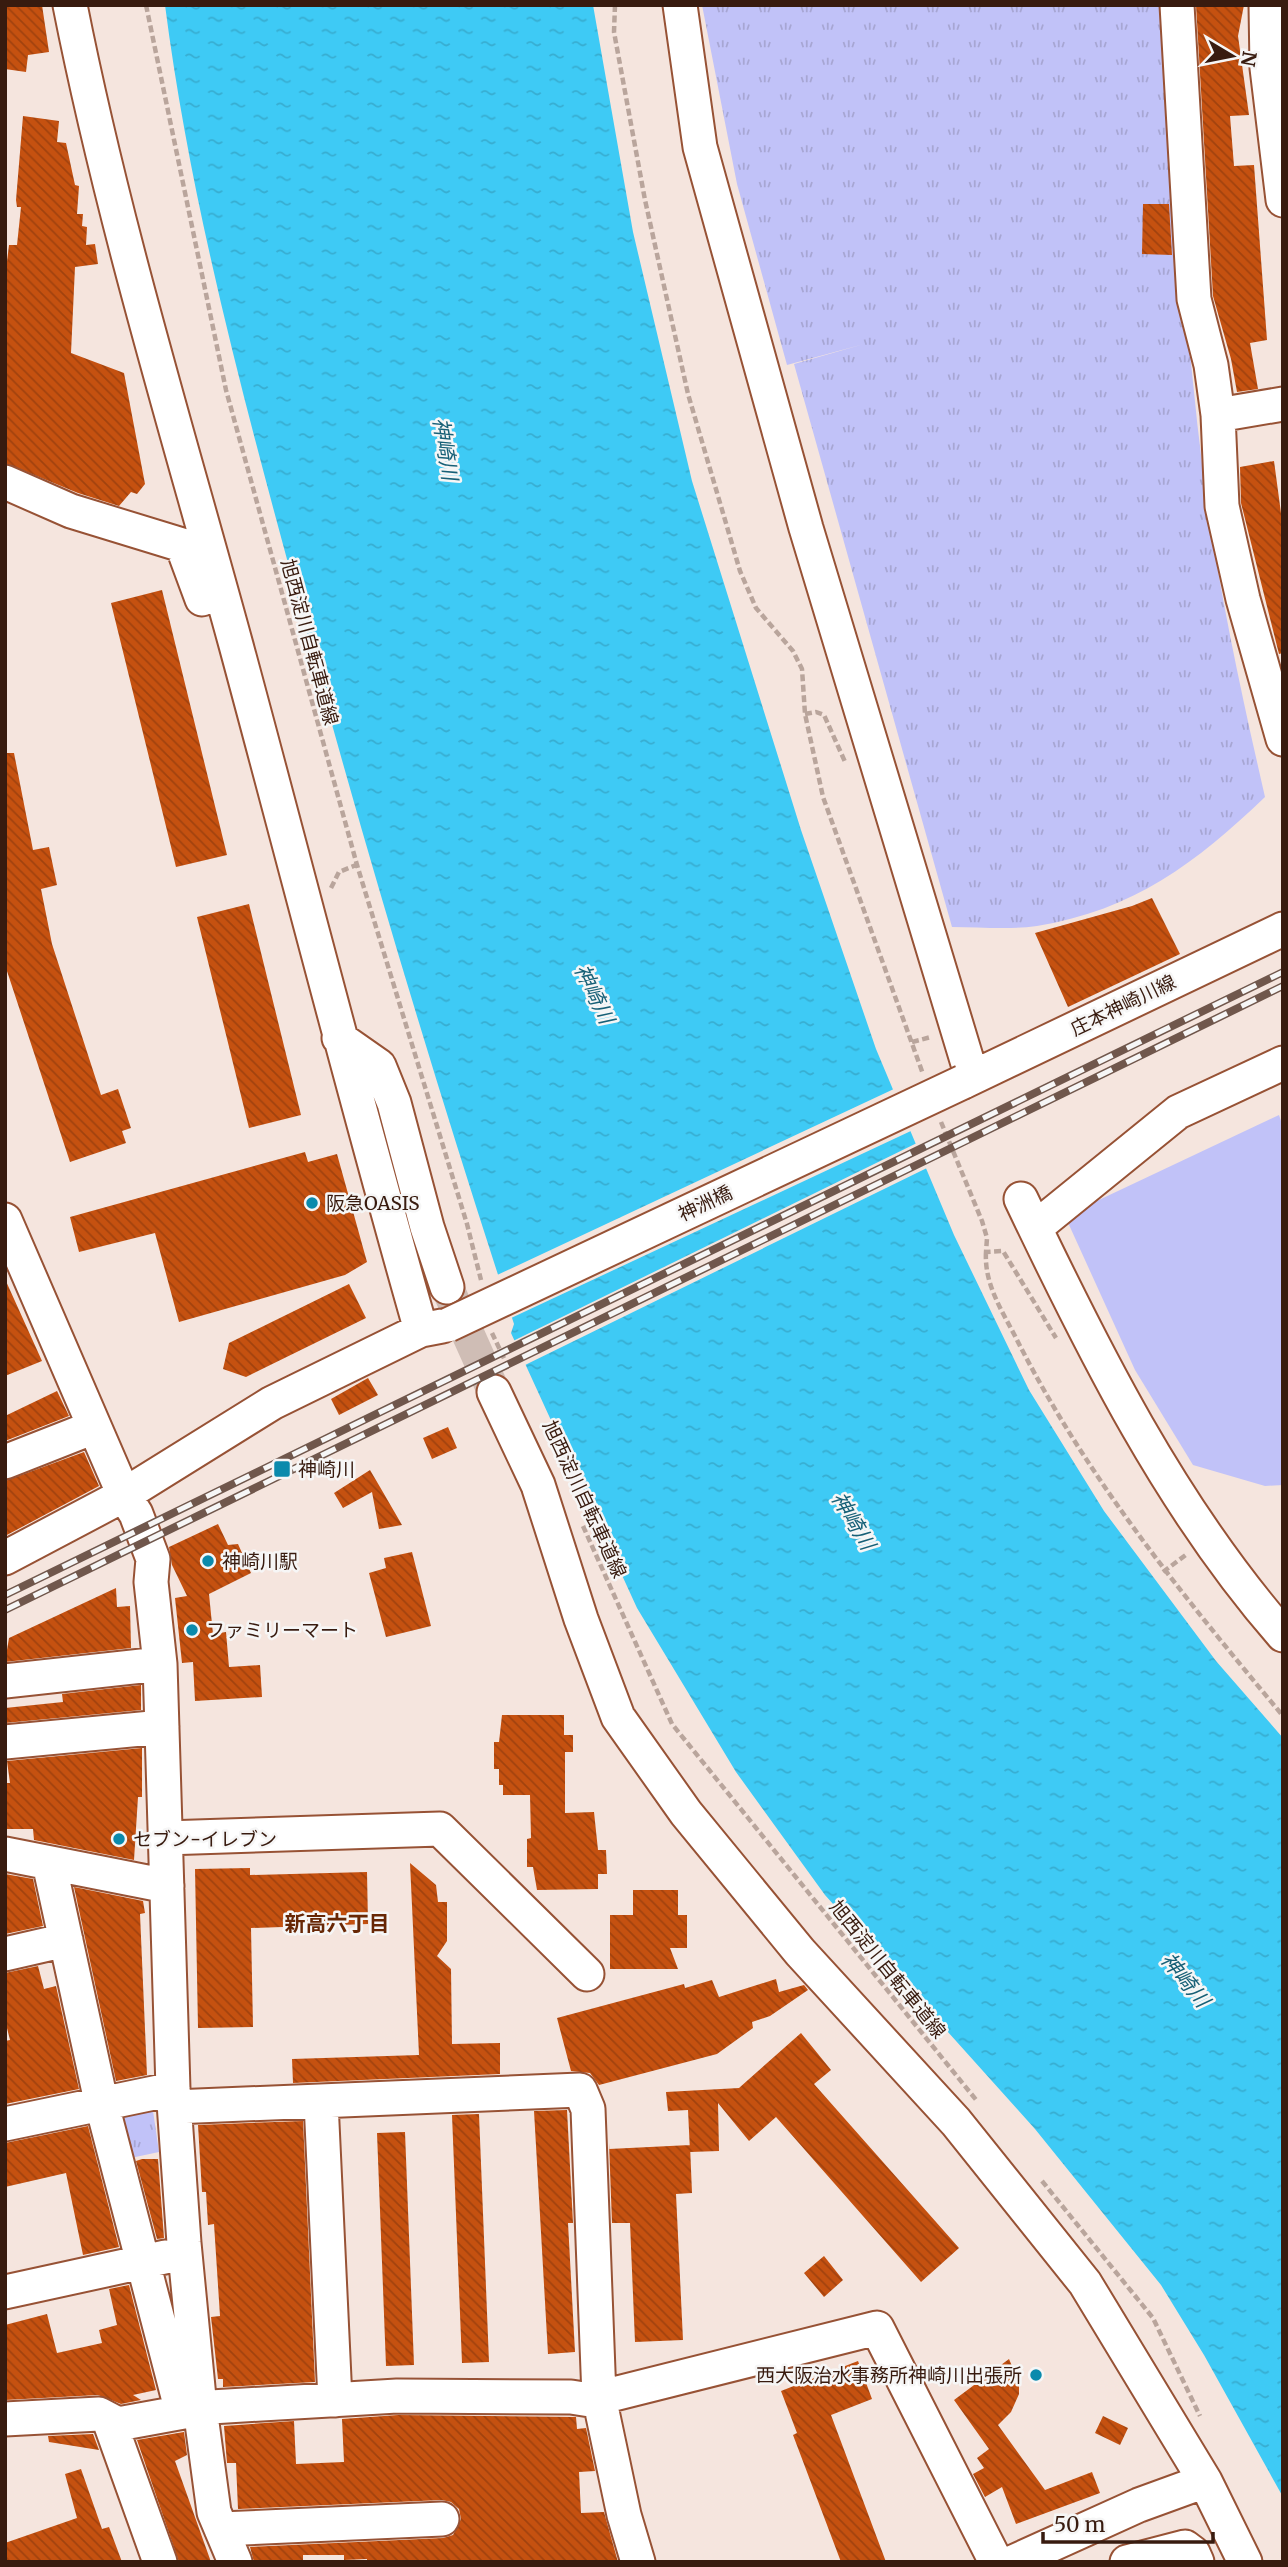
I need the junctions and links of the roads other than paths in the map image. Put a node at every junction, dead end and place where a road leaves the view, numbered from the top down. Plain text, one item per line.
1 (70, 5) edge
2 (680, 5) edge
3 (1177, 5) edge
4 (1266, 5) edge
5 (1283, 200) edge
6 (1283, 404) edge
7 (1218, 415) junction
8 (5, 482) edge
9 (236, 645) junction
10 (1283, 739) edge
11 (1283, 929) edge
12 (340, 1038) junction
13 (1283, 1063) edge
14 (967, 1080) junction
15 (5, 1220) edge
16 (447, 1287) tunnel mouth
17 (21, 1295) edge
18 (435, 1327) junction
19 (494, 1392) tunnel mouth
20 (94, 1427) junction
21 (5, 1462) edge
22 (124, 1495) junction
23 (5, 1558) edge
24 (1283, 1635) edge
25 (160, 1664) junction
26 (5, 1681) edge
27 (162, 1727) junction
28 (5, 1742) edge
29 (166, 1838) junction
30 (5, 1854) edge
31 (49, 1863) junction
32 (167, 1886) junction
33 (66, 1940) junction
34 (5, 1954) edge
35 (587, 1974) dead end
36 (174, 2098) junction
37 (101, 2101) junction
38 (321, 2102) junction
39 (5, 2124) edge
40 (185, 2253) junction
41 (144, 2262) junction
42 (5, 2292) edge
43 (598, 2397) junction
44 (335, 2400) junction
45 (191, 2410) junction
46 (5, 2419) edge
47 (109, 2420) junction
48 (1205, 2481) junction
49 (442, 2519) dead end
50 (221, 2529) junction
51 (160, 2562) edge
52 (235, 2562) edge
53 (638, 2562) edge
54 (996, 2562) edge
55 (1013, 2562) edge
56 (1127, 2562) edge
57 (1197, 2562) edge
58 (1245, 2562) edge

1 - 9 street
2 - 14 street
3 - 7 street
4 - 5 street
6 - 7 street
7 - 10 street
8 - 9 street
9 - 12 street
11 - 14 street, 庄本神崎川線
12 - 16 street
12 - 18 street
13 - 24 street
14 - 18 street, 神洲橋, bridge
15 - 17 street
17 - 20 street
18 - 22 street, 神洲橋
19 - 48 street
20 - 21 street
20 - 22 street
22 - 23 street, 神洲橋
22 - 25 street
25 - 26 street
25 - 27 street
27 - 28 street
27 - 29 street
29 - 32 street
29 - 35 street
30 - 31 street
31 - 32 street
31 - 33 street
32 - 36 street
33 - 34 street
33 - 37 street
36 - 37 street
36 - 38 street
36 - 40 street
37 - 39 street
37 - 41 street
38 - 43 street
38 - 44 street
40 - 41 street
40 - 45 street
41 - 42 street
41 - 45 street
43 - 44 street
43 - 53 street
43 - 54 street
44 - 45 street
45 - 47 street
45 - 50 street
46 - 47 street
47 - 51 street
48 - 55 street
48 - 58 street
49 - 50 street
50 - 52 street
56 - 57 street

